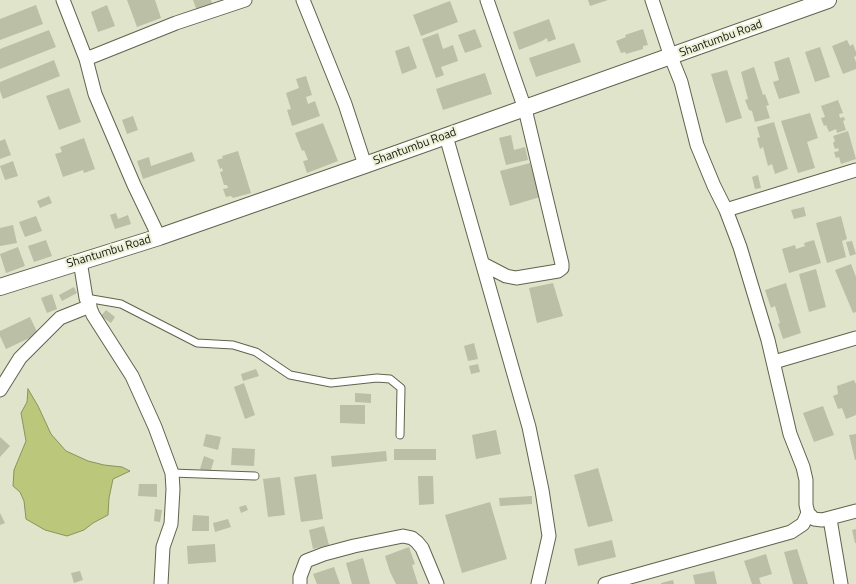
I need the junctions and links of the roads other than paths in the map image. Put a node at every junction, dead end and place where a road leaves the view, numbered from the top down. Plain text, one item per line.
1 (63, 0) edge
2 (245, 0) edge
3 (303, 0) edge
4 (487, 0) edge
5 (652, 0) edge
6 (821, 1) edge
7 (671, 56) junction
8 (86, 59) junction
9 (525, 109) junction
10 (446, 136) junction
11 (365, 165) junction
12 (856, 170) edge
13 (726, 210) junction
14 (159, 236) junction
15 (80, 261) junction
16 (483, 264) junction
17 (0, 287) edge
18 (88, 302) junction
19 (856, 338) edge
20 (774, 362) junction
21 (0, 390) edge
22 (400, 435) dead end
23 (172, 473) junction
24 (256, 476) dead end
25 (856, 511) edge
26 (808, 513) junction
27 (830, 519) junction
28 (161, 584) edge
29 (300, 584) edge
30 (438, 584) edge
31 (538, 584) edge
32 (604, 584) edge
33 (840, 584) edge

1 - 8 street
2 - 8 street
3 - 11 street
4 - 9 street
5 - 7 street
6 - 7 street, Shantumbu Road
7 - 9 street, Shantumbu Road
7 - 13 street
8 - 14 street
9 - 10 street, Shantumbu Road
9 - 16 street
10 - 11 street, Shantumbu Road
10 - 16 street
11 - 14 street, Shantumbu Road
12 - 13 street
13 - 20 street
14 - 15 street, Shantumbu Road
15 - 17 street, Shantumbu Road
15 - 18 street
16 - 31 street
18 - 21 street
18 - 22 lane
18 - 23 street
19 - 20 street
20 - 26 street
23 - 24 lane
23 - 28 street
25 - 27 street
26 - 27 street
26 - 32 street
27 - 33 street
29 - 30 street

